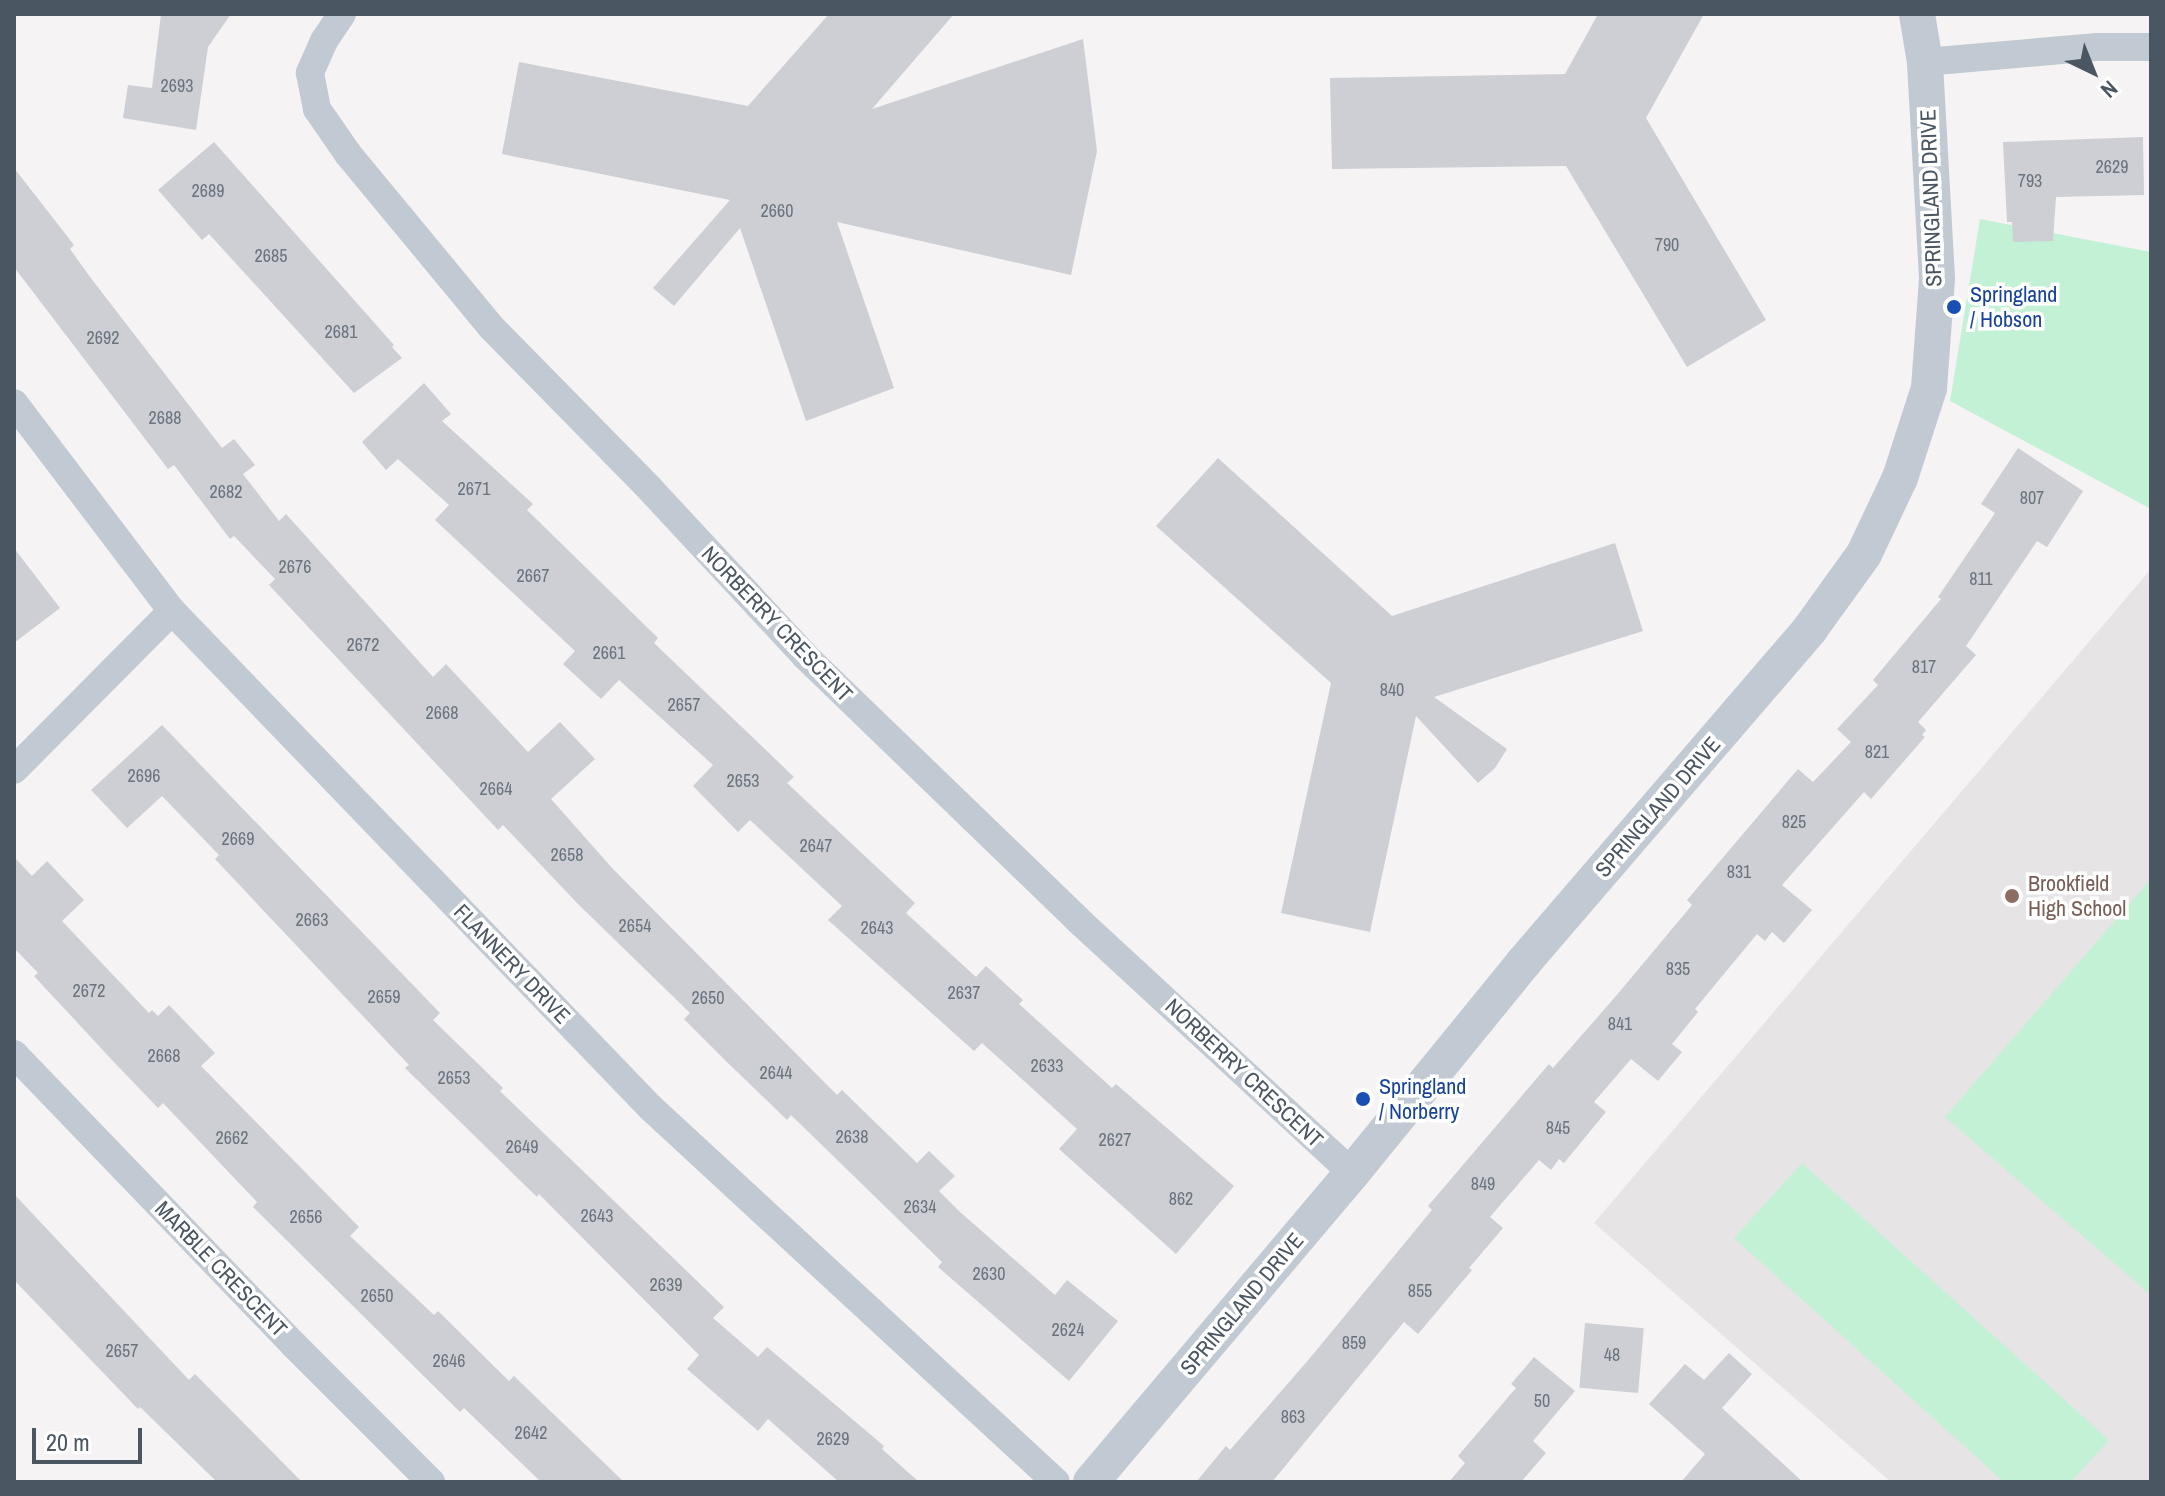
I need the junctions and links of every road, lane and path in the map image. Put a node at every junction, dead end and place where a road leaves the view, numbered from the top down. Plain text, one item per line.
1 (342, 14) edge
2 (1917, 14) edge
3 (2151, 47) edge
4 (1925, 62) junction
5 (14, 403) edge
6 (172, 611) junction
7 (14, 770) edge
8 (14, 1054) edge
9 (1352, 1173) junction
10 (431, 1482) edge
11 (1056, 1482) edge
12 (1091, 1482) edge

1 - 9 street, NORBERRY CRESCENT
2 - 4 street, SPRINGLAND DRIVE
3 - 4 street
4 - 9 street, SPRINGLAND DRIVE
5 - 6 street, FLANNERY DRIVE
6 - 7 street
6 - 11 street, FLANNERY DRIVE
8 - 10 street, MARBLE CRESCENT
9 - 12 street, SPRINGLAND DRIVE

